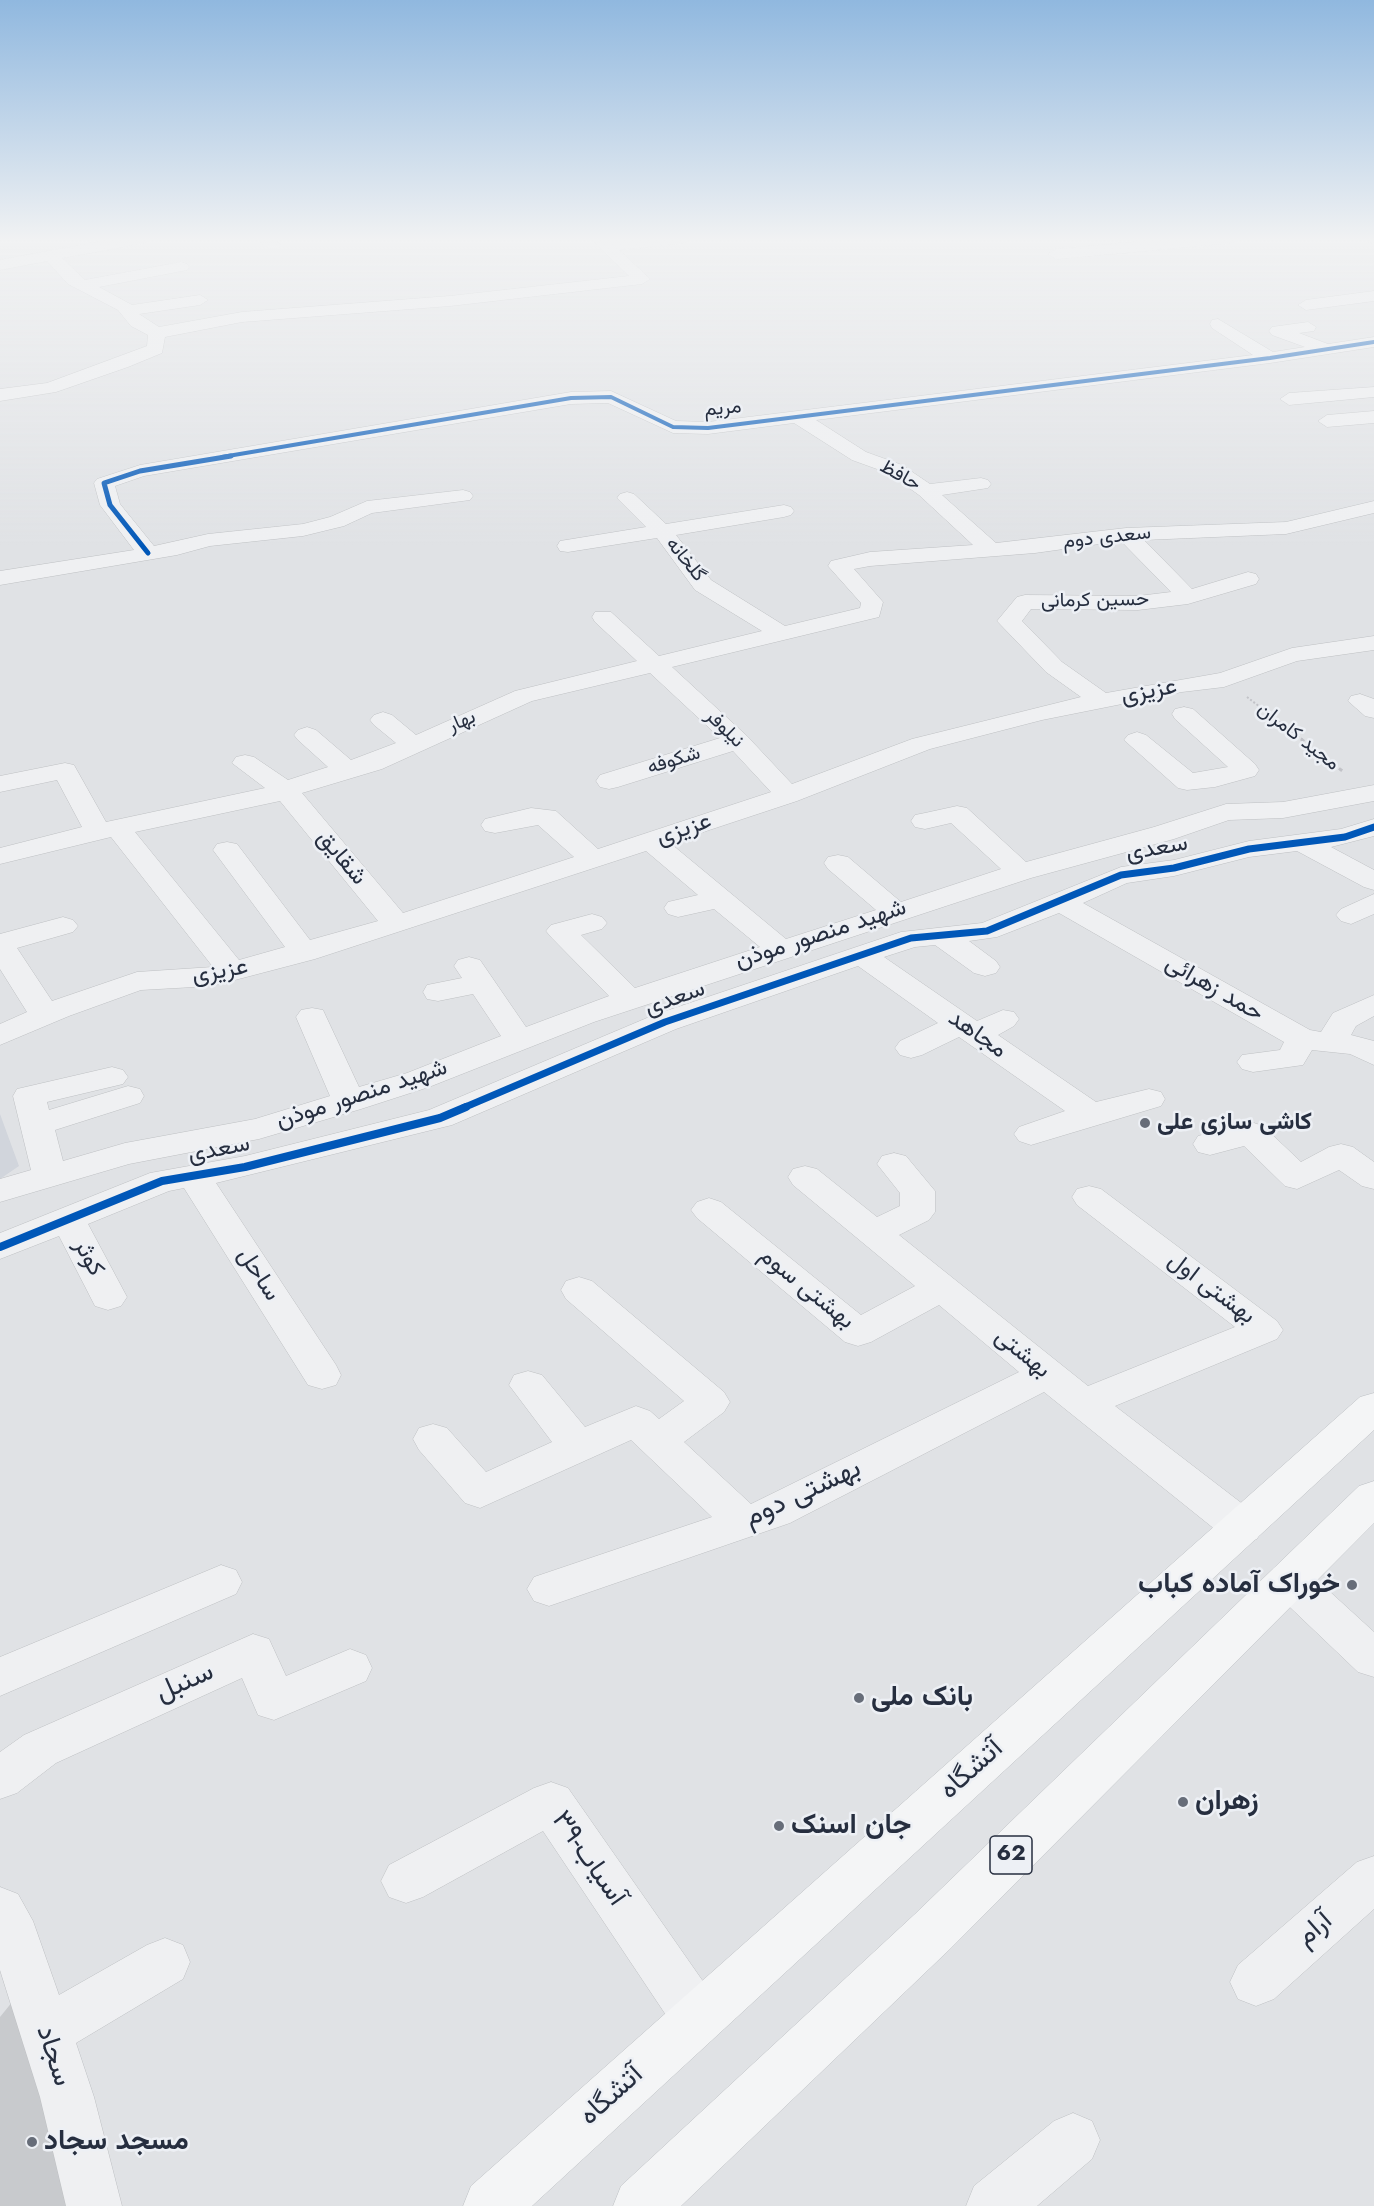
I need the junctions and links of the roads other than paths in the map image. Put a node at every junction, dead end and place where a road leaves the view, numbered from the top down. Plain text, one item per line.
1 (157, 341) edge
2 (1244, 341) edge
3 (1305, 341) edge
4 (1374, 342) edge
5 (1327, 349) junction
6 (1270, 358) junction
7 (1292, 379) dead end
8 (1374, 392) edge
9 (0, 395) edge
10 (1322, 396) junction
11 (1289, 399) dead end
12 (798, 417) junction
13 (1374, 417) edge
14 (1327, 421) dead end
15 (981, 484) dead end
16 (926, 491) junction
17 (463, 496) dead end
18 (627, 498) dead end
19 (1374, 507) edge
20 (784, 511) dead end
21 (663, 532) junction
22 (1126, 534) junction
23 (568, 546) dead end
24 (992, 551) junction
25 (148, 553) junction
26 (839, 566) joint
27 (0, 578) edge
28 (1248, 579) dead end
29 (1188, 597) junction
30 (603, 617) dead end
31 (780, 633) junction
32 (1374, 643) edge
33 (658, 665) junction
34 (1102, 701) junction
35 (1184, 714) dead end
36 (383, 720) dead end
37 (307, 735) dead end
38 (1137, 740) dead end
39 (738, 741) junction
40 (413, 745) junction
41 (245, 763) dead end
42 (346, 769) junction
43 (1215, 779) junction
44 (2, 780) edge
45 (609, 781) dead end
46 (285, 790) junction
47 (788, 795) junction
48 (1368, 801) edge
49 (1251, 812) junction
50 (925, 821) dead end
51 (495, 825) dead end
52 (1374, 827) edge
53 (108, 830) junction
54 (650, 841) junction
55 (1301, 843) junction
56 (227, 850) dead end
57 (0, 856) edge
58 (594, 861) junction
59 (838, 863) dead end
60 (1021, 872) junction
61 (1374, 881) edge
62 (719, 899) junction
63 (1061, 902) junction
64 (678, 908) dead end
65 (895, 911) junction
66 (592, 923) dead end
67 (397, 925) junction
68 (63, 926) dead end
69 (944, 937) junction
70 (0, 943) edge
71 (780, 948) junction
72 (304, 953) junction
73 (864, 957) junction
74 (985, 967) dead end
75 (233, 972) junction
76 (438, 992) dead end
77 (629, 999) junction
78 (1374, 1004) edge
79 (48, 1014) junction
80 (312, 1017) dead end
81 (1003, 1019) dead end
82 (968, 1029) junction
83 (0, 1036) edge
84 (519, 1040) junction
85 (1316, 1040) junction
86 (911, 1048) dead end
87 (1374, 1055) edge
88 (1252, 1062) dead end
89 (120, 1087) dead end
90 (1149, 1099) dead end
91 (349, 1102) junction
92 (1090, 1114) junction
93 (1031, 1134) dead end
94 (1210, 1144) dead end
95 (894, 1164) dead end
96 (193, 1175) junction
97 (50, 1176) junction
98 (805, 1177) dead end
99 (1374, 1178) edge
100 (0, 1191) edge
101 (1089, 1197) dead end
102 (709, 1210) dead end
103 (68, 1219) junction
104 (873, 1233) junction
105 (0, 1247) edge
106 (941, 1288) junction
107 (579, 1290) dead end
108 (108, 1297) dead end
109 (322, 1374) dead end
110 (1047, 1374) junction
111 (528, 1384) dead end
112 (1084, 1403) junction
113 (1374, 1407) edge
114 (433, 1439) dead end
115 (658, 1441) junction
116 (579, 1447) junction
117 (1374, 1497) edge
118 (744, 1522) junction
119 (1242, 1527) junction
120 (1288, 1580) junction
121 (221, 1582) dead end
122 (549, 1589) dead end
123 (1374, 1659) edge
124 (350, 1668) dead end
125 (0, 1677) edge
126 (0, 1778) edge
127 (1374, 1878) edge
128 (406, 1881) dead end
129 (5, 1931) edge
130 (165, 1962) dead end
131 (1256, 1982) dead end
132 (698, 2018) junction
133 (45, 2032) junction
134 (1073, 2140) dead end
135 (94, 2206) edge
136 (491, 2206) edge
137 (641, 2206) edge
138 (994, 2206) edge

1 - 9 street
2 - 6 street
3 - 5 street
4 - 5 street, مریم
5 - 6 street, مریم
6 - 12 street, مریم
7 - 10 street
8 - 10 street
10 - 11 street
12 - 16 street, حافظ
12 - 25 street, مریم
13 - 14 street
15 - 16 street
16 - 24 street, حافظ
17 - 25 street
18 - 21 street, گلخانه
19 - 22 street, سعدی دوم
20 - 21 street
21 - 23 street
21 - 31 street, گلخانه
22 - 24 street, سعدی دوم
22 - 29 street, حسین کرمانی
24 - 26 street, سعدی دوم
25 - 27 street
26 - 31 street, بهار
28 - 29 street
29 - 34 street, حسین کرمانی
30 - 33 street, نیلوفر
31 - 33 street, بهار
32 - 34 street, عزیزی
33 - 39 street, نیلوفر
33 - 40 street, بهار
34 - 47 street, عزیزی
35 - 43 street
36 - 40 street
37 - 42 street
38 - 43 street
39 - 45 street, شکوفه
39 - 47 street, نیلوفر
40 - 42 street, بهار
41 - 46 street, شقایق
42 - 46 street, بهار
43 - 49 street
44 - 53 street
46 - 53 street, بهار
46 - 67 street, شقایق
47 - 54 street, عزیزی
48 - 49 street, شهید منصور موذن
49 - 60 street, شهید منصور موذن
50 - 60 street
51 - 58 street
52 - 55 street, سعدی
53 - 57 street, بهار
53 - 75 street
54 - 58 street, عزیزی
54 - 62 street
55 - 61 street
55 - 63 street, سعدی
56 - 72 street
58 - 67 street, عزیزی
59 - 65 street
60 - 65 street, شهید منصور موذن
62 - 64 street
62 - 71 street
63 - 69 street, سعدی
63 - 85 street, حمد زهرائی
65 - 71 street, شهید منصور موذن
66 - 77 street
67 - 72 street, عزیزی
68 - 70 street
69 - 73 street, سعدی
69 - 74 street
70 - 79 street
71 - 77 street, شهید منصور موذن
72 - 75 street, عزیزی
73 - 82 street, مجاهد
73 - 96 street, سعدی
75 - 79 street, عزیزی
76 - 84 street
77 - 84 street, شهید منصور موذن
78 - 85 street
79 - 83 street, عزیزی
80 - 91 street
81 - 82 street
82 - 86 street
82 - 92 street, مجاهد
84 - 91 street, شهید منصور موذن
85 - 87 street, حمد زهرائی
85 - 88 street
89 - 97 street
90 - 92 street
91 - 97 street, شهید منصور موذن
92 - 93 street
94 - 99 street
95 - 104 street
96 - 103 street, سعدی
96 - 109 street, ساحل
97 - 100 street, شهید منصور موذن
98 - 104 street, بهشتی
101 - 112 street, بهشتی اول
102 - 106 street, بهشتی سوم
103 - 105 street, سعدی
103 - 108 street, کوثر
104 - 106 street, بهشتی
106 - 110 street, بهشتی
107 - 115 street
110 - 112 street, بهشتی
110 - 118 street, بهشتی دوم
111 - 116 street
112 - 119 street, بهشتی
113 - 119 main road, آتشگاه
114 - 116 street
115 - 116 street
115 - 118 street
117 - 120 main road, 62
118 - 122 street, بهشتی دوم
119 - 132 main road, آتشگاه
120 - 123 street
120 - 137 main road, 62
121 - 125 street
124 - 126 street, سنبل
127 - 131 street, آرام
128 - 132 street, ۳۹-آسیاب
129 - 133 street, سجاد
130 - 133 street
132 - 136 main road, آتشگاه
133 - 135 street, سجاد
134 - 138 street

